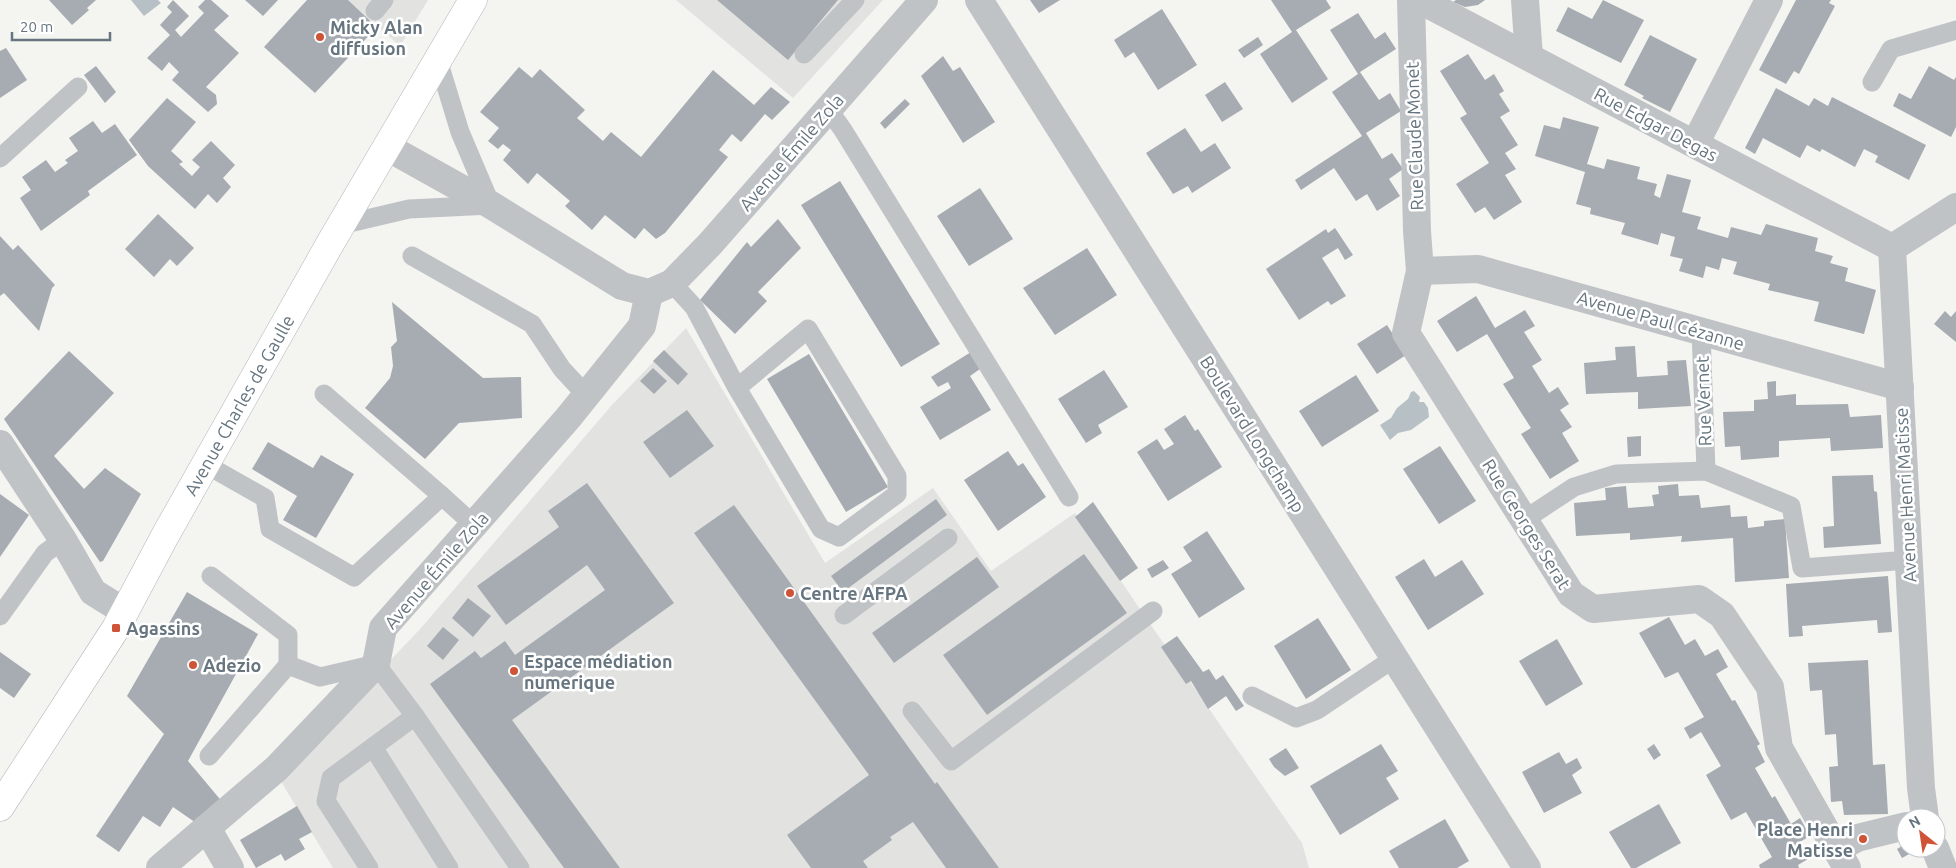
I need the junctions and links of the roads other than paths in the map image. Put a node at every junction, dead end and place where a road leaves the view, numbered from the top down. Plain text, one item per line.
1 (473, 0) edge
2 (855, 0) edge
3 (924, 0) edge
4 (979, 0) edge
5 (1411, 0) edge
6 (1420, 0) edge
7 (1524, 0) edge
8 (1769, 0) edge
9 (1956, 30) edge
10 (804, 54) dead end
11 (1528, 57) junction
12 (438, 60) junction
13 (1872, 82) dead end
14 (78, 87) dead end
15 (828, 109) junction
16 (1695, 144) junction
17 (387, 147) junction
18 (0, 158) edge
19 (491, 205) junction
20 (1956, 207) edge
21 (341, 225) junction
22 (1892, 248) junction
23 (412, 256) dead end
24 (1420, 271) junction
25 (660, 288) junction
26 (1701, 331) junction
27 (1900, 387) junction
28 (737, 388) junction
29 (324, 394) dead end
30 (586, 396) junction
31 (0, 444) edge
32 (205, 464) junction
33 (1706, 471) junction
34 (442, 496) junction
35 (1069, 497) dead end
36 (1524, 520) junction
37 (474, 525) junction
38 (948, 538) dead end
39 (63, 540) junction
40 (1909, 560) junction
41 (211, 576) dead end
42 (1153, 611) dead end
43 (125, 612) junction
44 (844, 615) dead end
45 (0, 616) edge
46 (1393, 659) junction
47 (376, 664) junction
48 (288, 665) junction
49 (1252, 696) dead end
50 (912, 711) dead end
51 (415, 716) junction
52 (373, 747) junction
53 (209, 756) dead end
54 (0, 807) edge
55 (1924, 808) edge
56 (207, 828) junction
57 (1896, 828) edge
58 (1842, 858) edge
59 (160, 868) edge
60 (230, 868) edge
61 (369, 868) edge
62 (449, 868) edge
63 (520, 868) edge
64 (1526, 868) edge

1 - 12 main road, Avenue Charles de Gaulle
2 - 10 lane
3 - 15 street, Avenue Émile Zola
4 - 46 street, Boulevard Longchamp
5 - 24 street, Rue Claude Monet
6 - 11 street, Rue Edgar Degas
7 - 11 street
8 - 16 street
9 - 13 lane
11 - 16 street, Rue Edgar Degas
12 - 17 main road, Avenue Charles de Gaulle
12 - 19 lane
14 - 18 lane
15 - 25 street, Avenue Émile Zola
15 - 35 lane
16 - 22 street, Rue Edgar Degas
17 - 19 street
17 - 21 main road, Avenue Charles de Gaulle
19 - 21 lane
19 - 25 street
20 - 22 street
21 - 32 main road, Avenue Charles de Gaulle
22 - 27 street, Avenue Henri Matisse
23 - 30 lane
24 - 26 street, Avenue Paul Cézanne
24 - 36 street, Rue Georges Serat
25 - 28 lane
25 - 30 street, Avenue Émile Zola
26 - 27 street, Avenue Paul Cézanne
26 - 33 lane, Rue Vernet
27 - 40 street, Avenue Henri Matisse
28 - 28 lane
29 - 34 lane
30 - 37 street, Avenue Émile Zola
31 - 39 street
32 - 34 lane
32 - 43 main road, Avenue Charles de Gaulle
33 - 36 lane
33 - 40 lane
34 - 37 lane
36 - 58 street, Rue Georges Serat
37 - 47 street, Avenue Émile Zola
38 - 44 lane
39 - 43 street
39 - 45 lane
40 - 55 street, Avenue Henri Matisse
41 - 48 lane
42 - 50 lane
43 - 54 main road, Avenue Charles de Gaulle
46 - 49 lane
46 - 64 street, Boulevard Longchamp
47 - 48 lane
47 - 51 lane
47 - 56 street
48 - 53 lane
51 - 52 lane
51 - 63 lane
52 - 61 lane
52 - 62 lane
56 - 59 street
56 - 60 street
57 - 58 street

